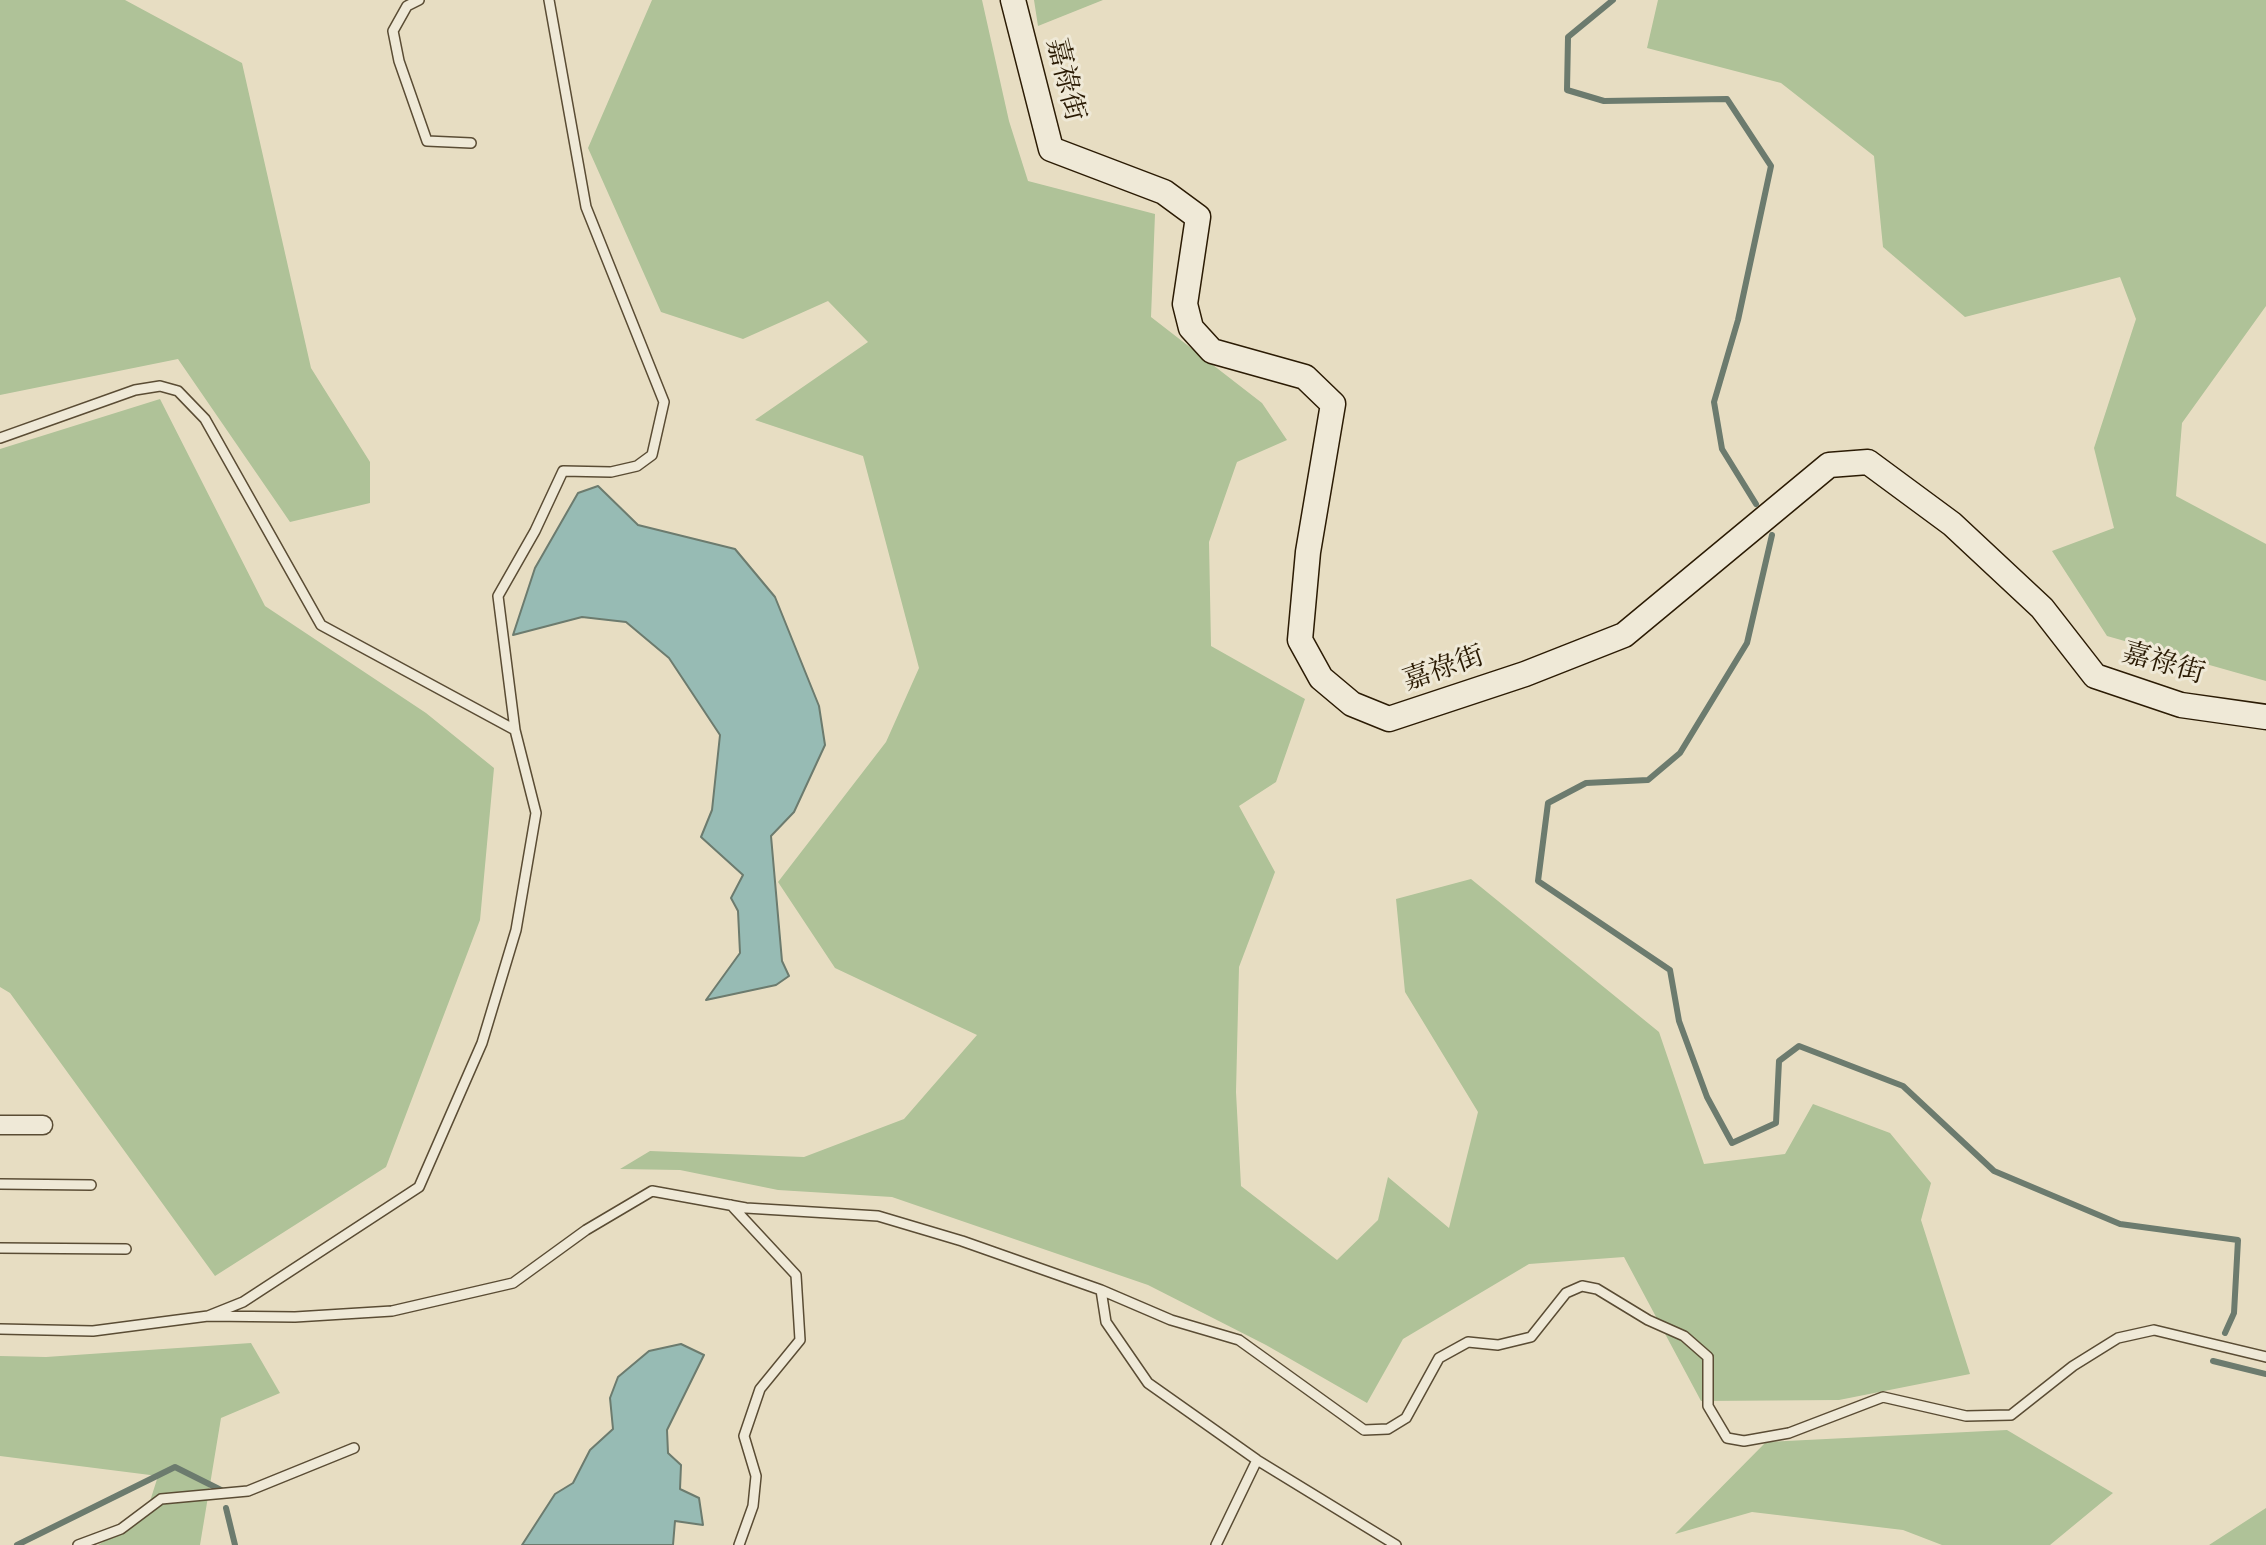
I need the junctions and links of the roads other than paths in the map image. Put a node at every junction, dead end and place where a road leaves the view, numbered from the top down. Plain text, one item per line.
1 (419, 0) edge
2 (549, 0) edge
3 (1013, 0) edge
4 (471, 143) dead end
5 (0, 438) edge
6 (2266, 717) edge
7 (515, 730) junction
8 (0, 1125) edge
9 (43, 1125) dead end
10 (0, 1184) edge
11 (91, 1185) dead end
12 (731, 1205) junction
13 (0, 1248) edge
14 (126, 1249) dead end
15 (1101, 1290) junction
16 (208, 1316) junction
17 (0, 1329) edge
18 (2266, 1357) edge
19 (354, 1448) dead end
20 (1257, 1460) junction
21 (78, 1545) edge
22 (739, 1545) edge
23 (1216, 1545) edge
24 (1396, 1545) edge

1 - 4 lane
2 - 7 lane
3 - 6 street, 嘉祿街
5 - 7 lane
7 - 16 lane
8 - 9 street
10 - 11 lane
12 - 15 lane
12 - 16 lane
12 - 22 lane
13 - 14 lane
15 - 18 lane
15 - 20 lane
16 - 17 lane
19 - 21 lane
20 - 23 lane
20 - 24 lane

